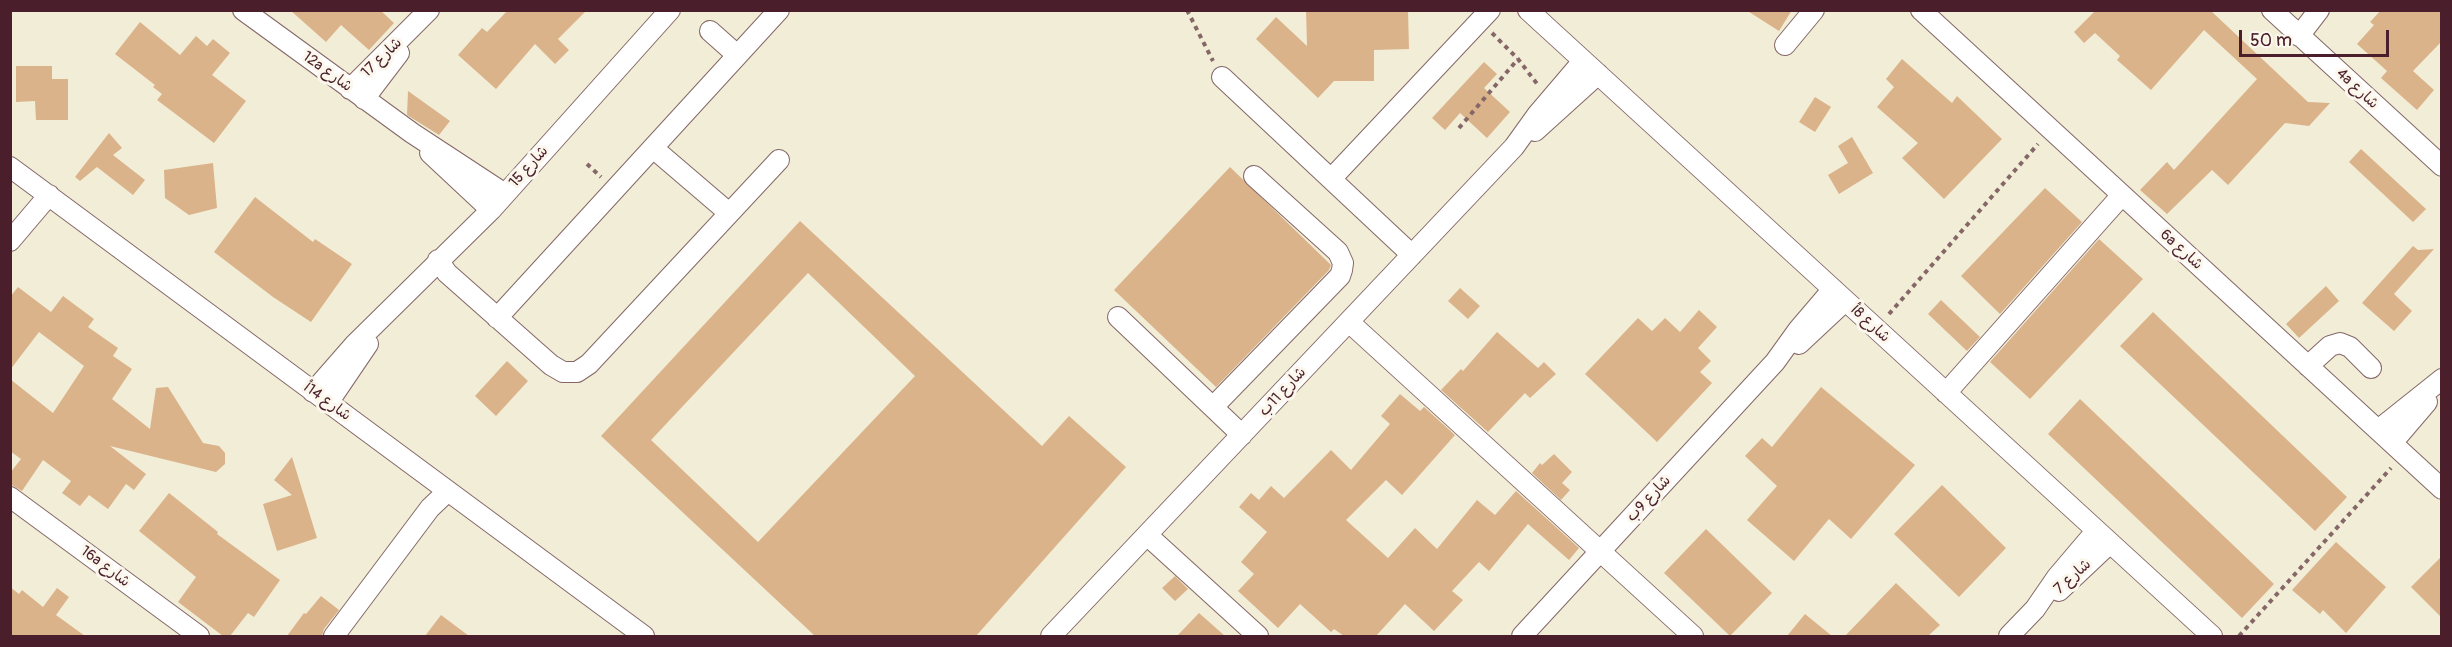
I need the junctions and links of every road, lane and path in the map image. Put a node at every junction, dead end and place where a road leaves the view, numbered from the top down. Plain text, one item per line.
1 (243, 10) edge
2 (429, 10) edge
3 (670, 10) edge
4 (778, 10) edge
5 (1187, 10) edge
6 (1528, 10) edge
7 (1814, 10) edge
8 (1921, 10) edge
9 (2319, 10) edge
10 (1485, 16) edge
11 (2289, 20) edge
12 (710, 31) dead end
13 (1785, 45) dead end
14 (737, 55) junction
15 (1518, 59) junction
16 (1583, 61) junction
17 (1598, 74) junction
18 (1222, 77) joint
19 (357, 94) junction
20 (1549, 100) junction
21 (1459, 128) dead end
22 (2050, 130) junction
23 (412, 133) junction
24 (1514, 147) junction
25 (653, 148) junction
26 (779, 160) dead end
27 (2442, 166) edge
28 (10, 167) edge
29 (1254, 176) dead end
30 (1331, 179) junction
31 (43, 191) junction
32 (505, 194) junction
33 (2122, 195) junction
34 (491, 210) junction
35 (729, 213) junction
36 (10, 223) edge
37 (10, 241) edge
38 (1412, 255) junction
39 (438, 260) junction
40 (1839, 295) junction
41 (1118, 317) dead end
42 (497, 318) junction
43 (1349, 322) junction
44 (1876, 329) junction
45 (2308, 366) junction
46 (2371, 368) dead end
47 (2442, 381) edge
48 (1946, 393) junction
49 (321, 397) junction
50 (1213, 407) junction
51 (1242, 435) junction
52 (2391, 442) junction
53 (2442, 489) edge
54 (448, 491) junction
55 (10, 497) edge
56 (1147, 535) junction
57 (2103, 537) junction
58 (1600, 552) junction
59 (199, 636) edge
60 (334, 636) edge
61 (644, 636) edge
62 (1052, 636) edge
63 (1258, 636) edge
64 (1522, 636) edge
65 (1693, 636) edge
66 (2009, 636) edge
67 (2212, 636) edge
68 (2239, 636) edge

1 - 19 street, 12a شارع
2 - 19 street, شارع 17
3 - 32 street, شارع 15
4 - 14 street
5 - 18 path
6 - 16 street, شارع 8أ
7 - 13 street
8 - 22 street, 6a شارع
9 - 11 street
10 - 15 path
10 - 30 street
11 - 27 street, 4a شارع
12 - 14 street
14 - 25 street
15 - 20 path
15 - 21 path
16 - 17 street, شارع 8أ
16 - 20 street, شارع 11ب
17 - 24 street, شارع 11ب
17 - 40 street, شارع 8أ
18 - 30 street
19 - 23 street, 12a شارع
20 - 24 street, شارع 11ب
22 - 33 street, 6a شارع
22 - 44 path
23 - 32 street, 12a شارع
23 - 34 street, 12a شارع
24 - 38 street, شارع 11ب
25 - 35 street
25 - 42 street
26 - 35 street
28 - 31 street, شارع 14أ
29 - 50 street
30 - 38 street
31 - 36 street
31 - 37 street
31 - 49 street, شارع 14أ
32 - 34 street, شارع 15
33 - 45 street, 6a شارع
33 - 48 street
34 - 39 street, شارع 15
35 - 42 street
38 - 43 street, شارع 11ب
39 - 42 street
39 - 49 street, شارع 15
40 - 44 street, شارع 8أ
40 - 58 street, شارع 9ب
41 - 50 street
43 - 51 street, شارع 11ب
43 - 58 street
44 - 48 street, شارع 8أ
45 - 46 street
45 - 52 street, 6a شارع
47 - 52 street
48 - 57 street, شارع 8أ
49 - 54 street, شارع 14أ
50 - 51 street
51 - 56 street, شارع 11ب
52 - 53 street, 6a شارع
52 - 68 path
54 - 60 street
54 - 61 street, شارع 14أ
55 - 59 street, 16a شارع
56 - 62 street, شارع 11ب
56 - 63 street
57 - 66 street, شارع 7
57 - 67 street, شارع 8أ
58 - 64 street, شارع 9ب
58 - 65 street

